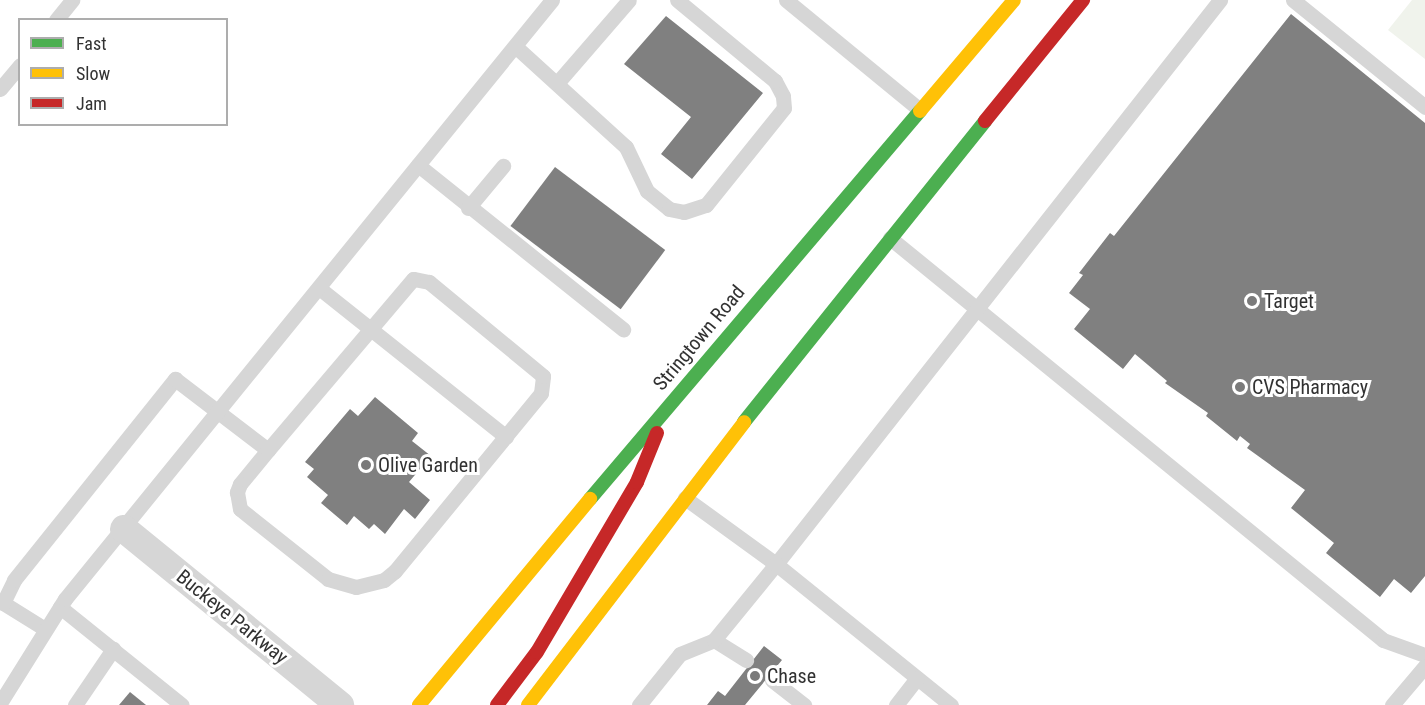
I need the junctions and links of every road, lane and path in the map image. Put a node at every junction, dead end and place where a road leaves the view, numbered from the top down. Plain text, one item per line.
1 (72, 0) edge
2 (552, 0) edge
3 (629, 0) edge
4 (677, 0) edge
5 (786, 0) edge
6 (1014, 0) edge
7 (1083, 0) edge
8 (1220, 0) edge
9 (1293, 0) edge
10 (58, 18) edge
11 (515, 45) junction
12 (18, 67) edge
13 (558, 82) junction
14 (0, 89) edge
15 (1425, 107) edge
16 (920, 110) junction
17 (418, 165) junction
18 (503, 166) dead end
19 (468, 208) junction
20 (890, 238) junction
21 (319, 288) junction
22 (975, 309) junction
23 (371, 325) junction
24 (622, 329) dead end
25 (669, 404) junction
26 (219, 412) junction
27 (506, 437) junction
28 (268, 450) junction
29 (686, 498) junction
30 (124, 529) junction
31 (776, 564) junction
32 (60, 607) junction
33 (45, 629) junction
34 (714, 640) junction
35 (113, 649) junction
36 (1425, 655) edge
37 (746, 660) dead end
38 (1425, 666) edge
39 (918, 678) junction
40 (772, 680) dead end
41 (0, 703) edge
42 (75, 705) edge
43 (182, 705) edge
44 (340, 705) edge
45 (419, 705) edge
46 (497, 705) edge
47 (528, 705) edge
48 (639, 705) edge
49 (804, 705) edge
50 (896, 705) edge
51 (951, 705) edge
52 (1392, 705) edge

1 - 10 lane
2 - 11 lane
3 - 13 lane
4 - 13 lane
5 - 16 lane
6 - 16 main road, Stringtown Road
7 - 20 main road
8 - 22 lane
9 - 15 lane
11 - 13 lane
11 - 17 lane
12 - 14 lane
16 - 25 main road, Stringtown Road
17 - 19 lane
17 - 21 lane
18 - 19 lane
19 - 24 lane
20 - 22 lane
20 - 29 main road
21 - 23 lane
21 - 26 lane
22 - 31 lane
22 - 36 lane
23 - 27 lane
23 - 27 lane
23 - 28 lane
25 - 45 main road, Stringtown Road
25 - 46 main road
26 - 28 lane
26 - 30 lane
26 - 33 lane
27 - 28 lane
29 - 31 lane
29 - 47 main road
30 - 32 lane
30 - 44 street, Buckeye Parkway
31 - 34 lane
31 - 39 lane
32 - 33 lane
32 - 35 lane
33 - 41 lane
34 - 37 lane
34 - 48 lane
35 - 42 lane
35 - 43 lane
38 - 52 lane
39 - 50 lane
39 - 51 lane
40 - 49 lane

